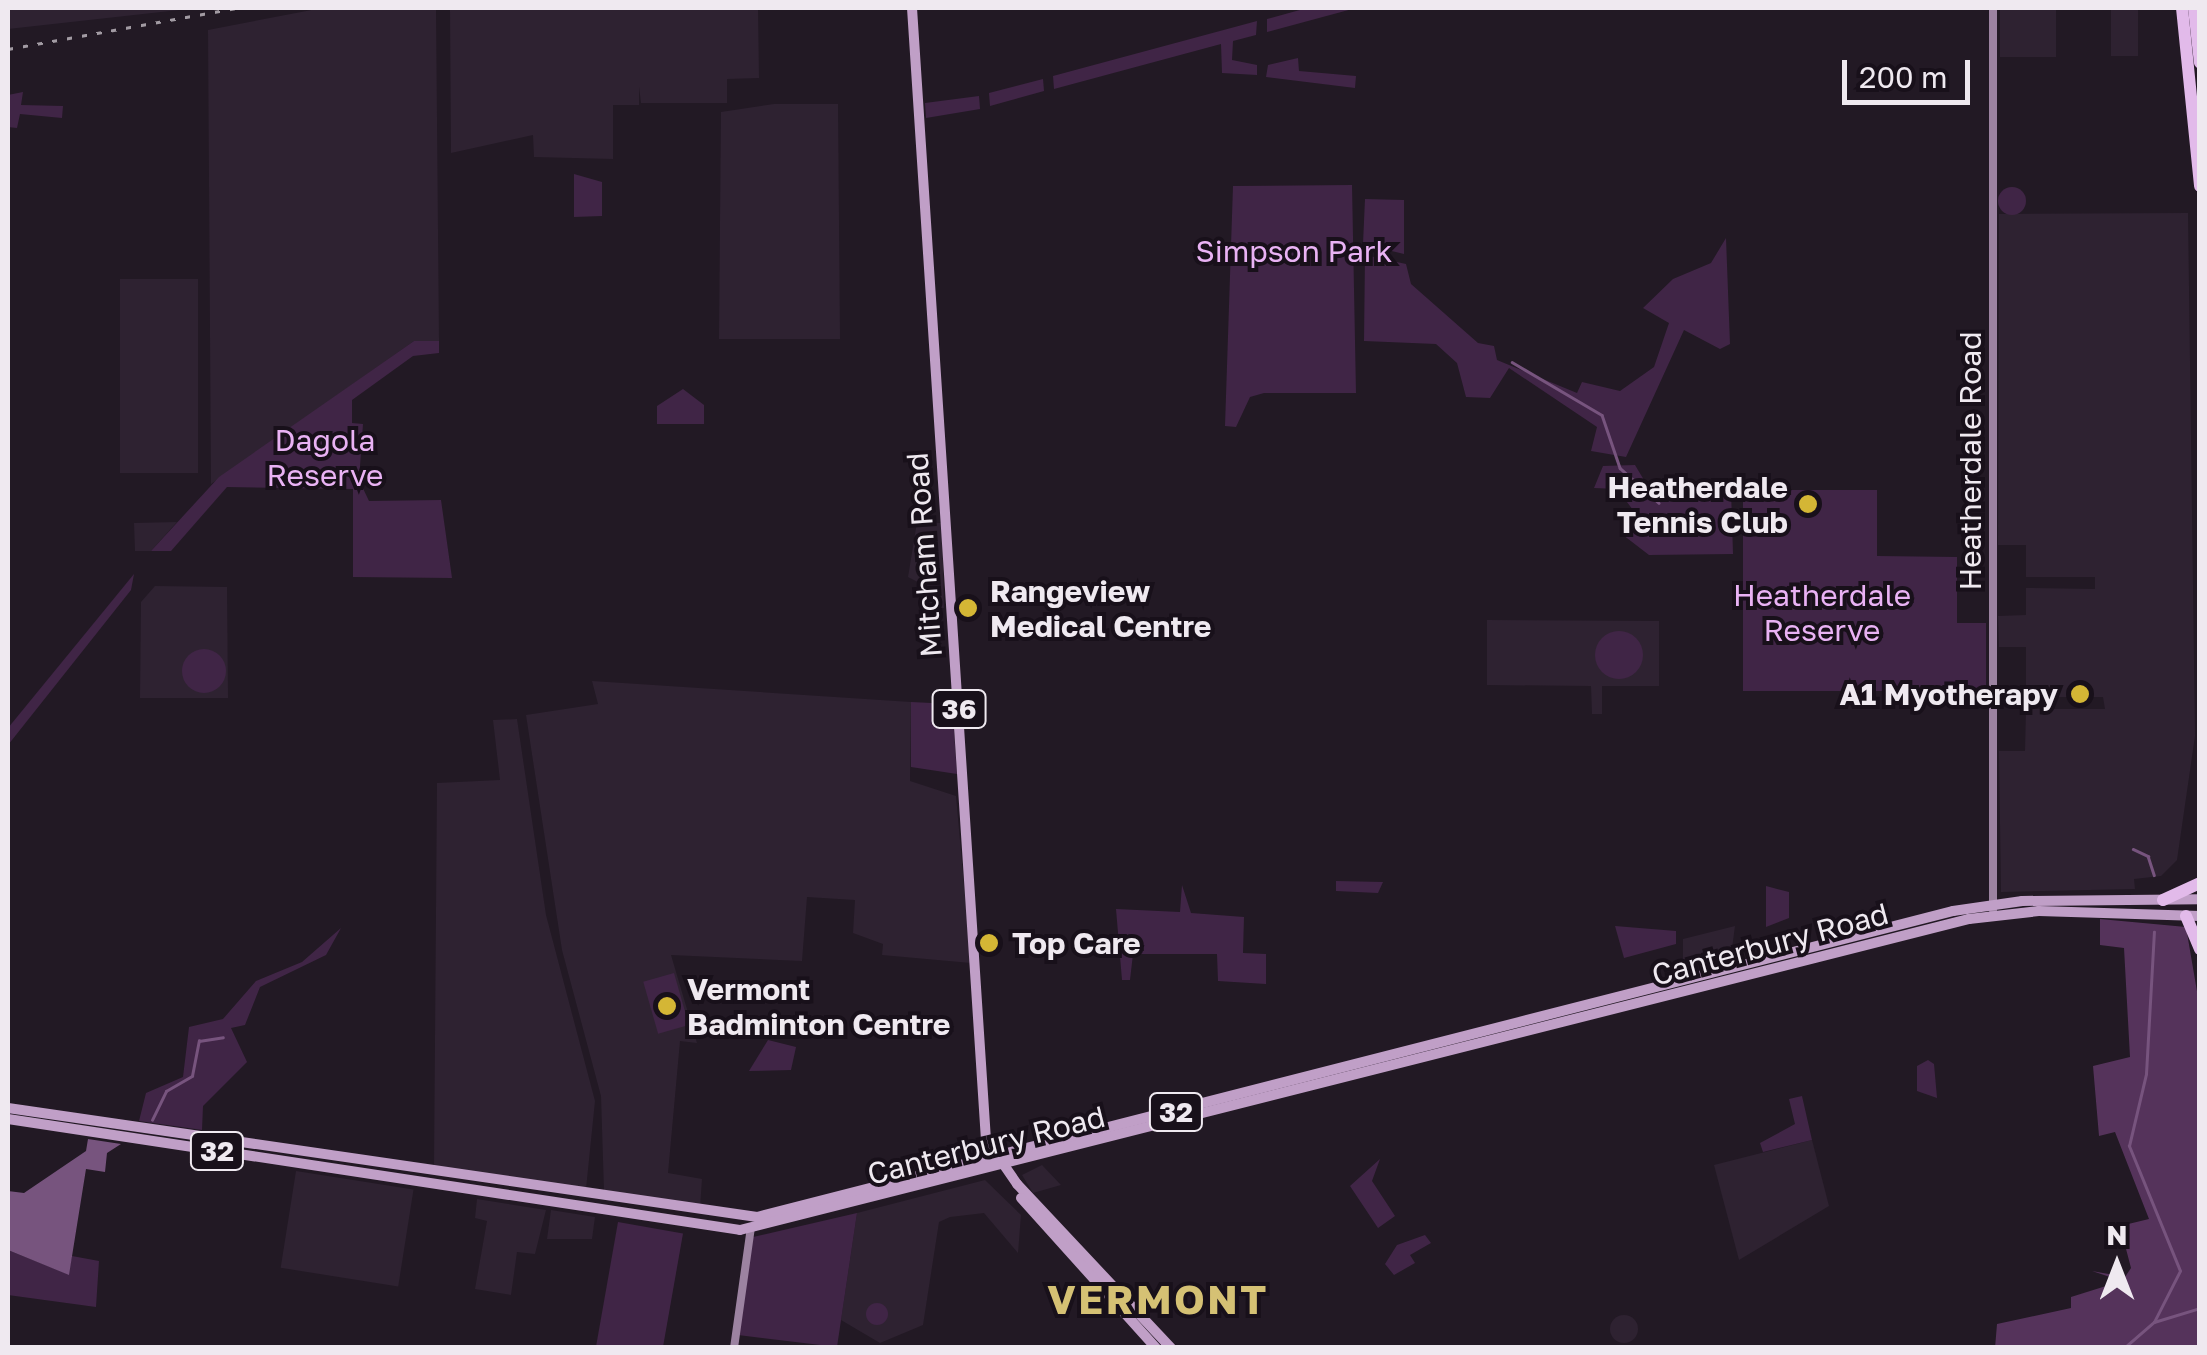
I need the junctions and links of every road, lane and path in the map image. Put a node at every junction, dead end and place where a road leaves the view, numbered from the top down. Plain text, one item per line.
1 (912, 8) edge
2 (1993, 8) edge
3 (2179, 8) edge
4 (2194, 8) edge
5 (2200, 64) edge
6 (2200, 186) edge
7 (2200, 883) edge
8 (1993, 884) junction
9 (2163, 900) junction
10 (2200, 900) edge
11 (2007, 902) junction
12 (1993, 909) junction
13 (2193, 916) edge
14 (2200, 949) edge
15 (1411, 1058) junction
16 (8, 1108) edge
17 (8, 1119) edge
18 (1030, 1160) junction
19 (997, 1164) junction
20 (370, 1169) junction
21 (1017, 1184) junction
22 (747, 1225) junction
23 (1129, 1314) junction
24 (734, 1348) edge
25 (1156, 1348) edge
26 (1171, 1348) edge

1 - 19 main road, Mitcham Road / 36
2 - 8 main road, Heatherdale Road
3 - 6 highway
4 - 5 highway
7 - 9 highway
8 - 11 main road
8 - 12 main road, Heatherdale Road
9 - 10 main road, Canterbury Road / 32
9 - 11 main road, Canterbury Road / 32
11 - 12 main road, Canterbury Road / 32
12 - 13 main road, Canterbury Road / 32
12 - 15 main road, Canterbury Road / 32
13 - 14 highway
15 - 18 main road, Canterbury Road / 32
15 - 19 main road, Canterbury Road / 32
16 - 20 main road, Canterbury Road / 32
17 - 20 main road, Canterbury Road / 32
18 - 19 main road, Canterbury Road / 32
18 - 21 main road
19 - 21 main road
19 - 22 main road, Canterbury Road / 32
19 - 23 main road
20 - 22 main road, Canterbury Road / 32
21 - 23 main road
22 - 24 main road
23 - 25 main road
23 - 26 main road

